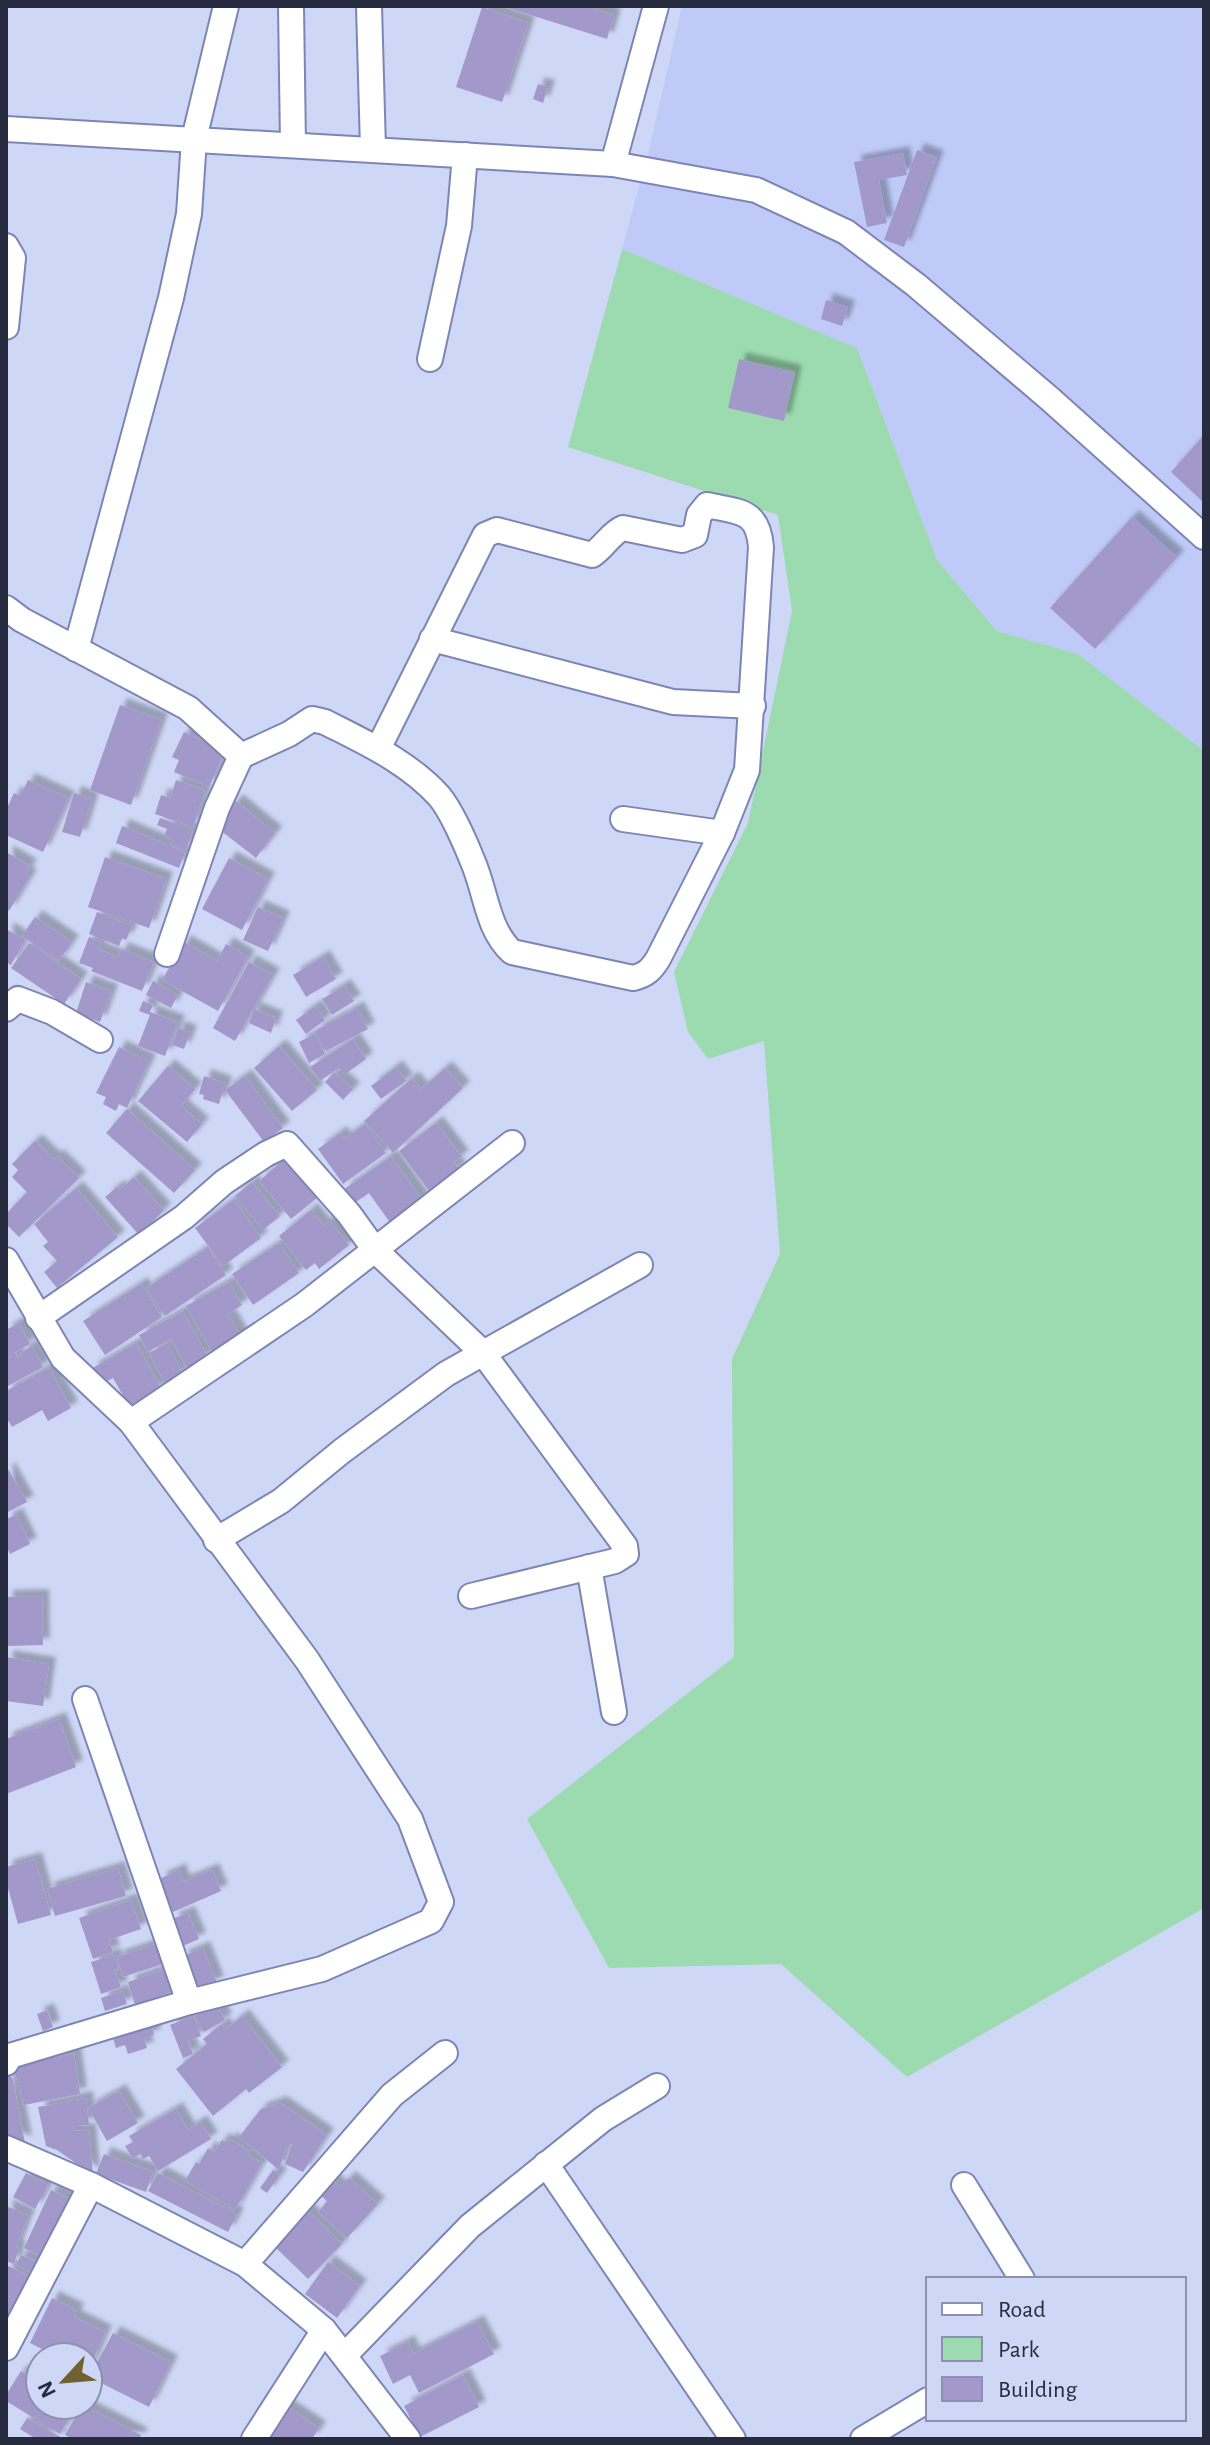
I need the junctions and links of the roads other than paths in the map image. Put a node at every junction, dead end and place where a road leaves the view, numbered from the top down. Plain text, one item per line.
1 (226, 6) edge
2 (291, 6) edge
3 (369, 6) edge
4 (656, 6) edge
5 (6, 129) edge
6 (194, 139) junction
7 (293, 145) junction
8 (373, 149) junction
9 (465, 155) junction
10 (613, 164) junction
11 (6, 246) edge
12 (6, 327) edge
13 (430, 359) dead end
14 (1204, 537) edge
15 (6, 608) edge
16 (432, 639) junction
17 (76, 649) junction
18 (753, 706) junction
19 (378, 749) junction
20 (241, 756) junction
21 (623, 819) dead end
22 (722, 833) junction
23 (167, 954) dead end
24 (6, 1009) edge
25 (100, 1040) dead end
26 (512, 1143) dead end
27 (375, 1250) junction
28 (6, 1260) edge
29 (640, 1265) dead end
30 (38, 1318) junction
31 (483, 1353) junction
32 (131, 1422) junction
33 (216, 1540) junction
34 (589, 1567) junction
35 (471, 1596) dead end
36 (85, 1699) dead end
37 (614, 1712) dead end
38 (189, 2002) junction
39 (445, 2053) dead end
40 (6, 2063) edge
41 (657, 2086) dead end
42 (6, 2148) edge
43 (546, 2164) junction
44 (91, 2185) junction
45 (964, 2185) dead end
46 (245, 2264) junction
47 (1021, 2277) edge
48 (324, 2330) junction
49 (6, 2348) edge
50 (345, 2355) junction
51 (926, 2401) edge
52 (254, 2439) edge
53 (408, 2439) edge
54 (733, 2439) edge
55 (863, 2439) edge

1 - 6 street
2 - 7 street
3 - 8 street
4 - 10 street
5 - 6 street
6 - 7 street
6 - 17 street
7 - 8 street
8 - 9 street
9 - 10 street
9 - 13 street
10 - 14 street
11 - 12 street
15 - 17 street
16 - 18 street
16 - 18 street
16 - 19 street
17 - 20 street
18 - 22 street
19 - 20 street
19 - 22 street
20 - 23 street
21 - 22 street
24 - 25 street
26 - 27 street
27 - 30 street
27 - 31 street
27 - 32 street
28 - 30 street
29 - 31 street
30 - 32 street
31 - 33 street
31 - 34 street
32 - 33 street
33 - 38 street
34 - 35 street
34 - 37 street
36 - 38 street
38 - 40 street
39 - 46 street
41 - 43 street
42 - 44 street
43 - 50 street
43 - 54 street
44 - 46 street
44 - 49 street
45 - 47 street
46 - 48 street
48 - 50 street
48 - 52 street
50 - 53 street
51 - 55 street

